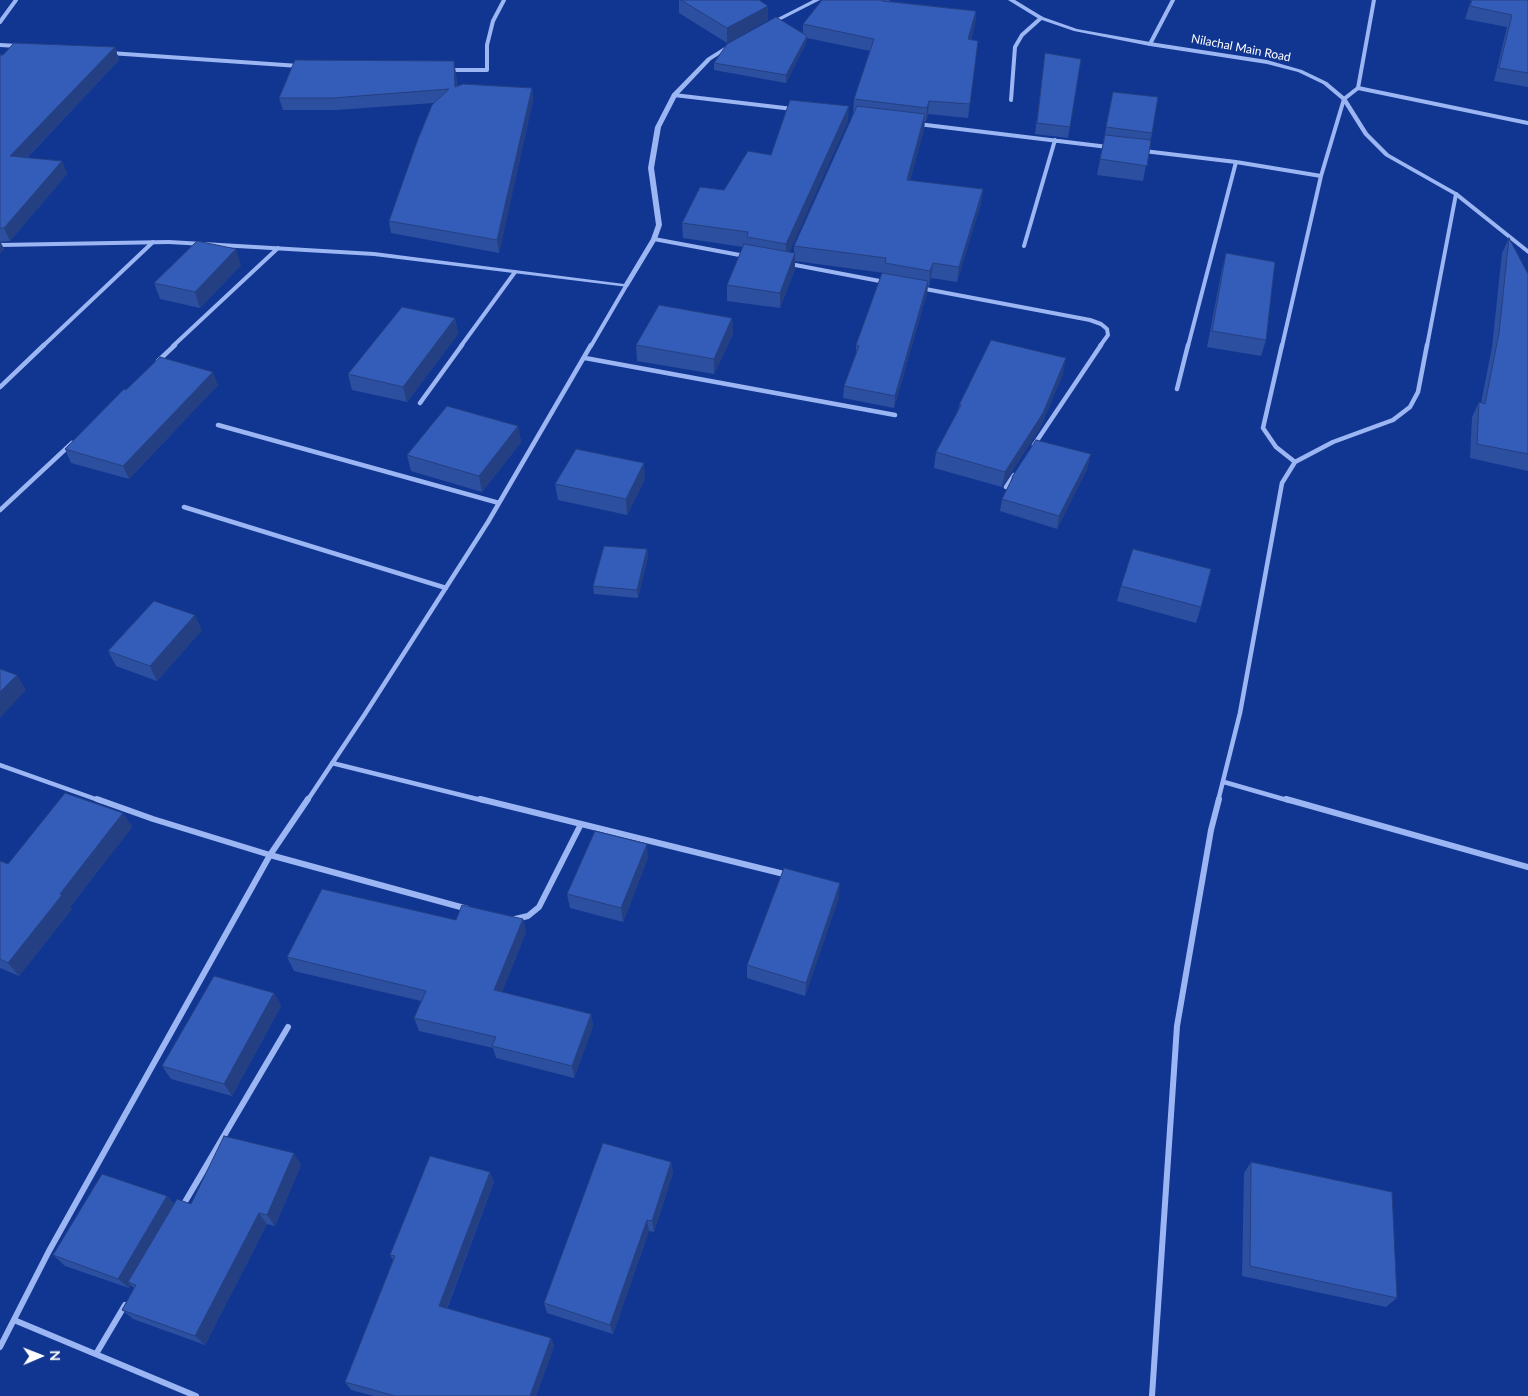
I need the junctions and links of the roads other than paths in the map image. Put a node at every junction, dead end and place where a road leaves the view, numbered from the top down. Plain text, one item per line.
1 (16, 0) edge
2 (504, 0) edge
3 (817, 0) edge
4 (1010, 0) edge
5 (1173, 0) edge
6 (1374, 0) edge
7 (2, 17) edge
8 (1041, 18) junction
9 (0, 22) edge
10 (763, 27) edge
11 (738, 41) edge
12 (1150, 44) junction
13 (0, 45) edge
14 (20, 46) edge
15 (108, 53) edge
16 (303, 66) edge
17 (441, 70) edge
18 (1358, 88) junction
19 (674, 95) junction
20 (1011, 100) dead end
21 (1344, 100) junction
22 (797, 110) edge
23 (909, 123) edge
24 (1528, 123) edge
25 (1055, 140) junction
26 (1112, 147) edge
27 (1141, 151) edge
28 (1236, 162) junction
29 (1321, 176) junction
30 (1456, 194) junction
31 (654, 239) junction
32 (153, 242) junction
33 (0, 245) edge
34 (1024, 246) dead end
35 (278, 248) junction
36 (1528, 252) edge
37 (792, 255) edge
38 (750, 257) edge
39 (515, 272) junction
40 (886, 282) edge
41 (626, 286) junction
42 (916, 287) edge
43 (585, 358) junction
44 (157, 363) edge
45 (0, 386) edge
46 (1177, 389) dead end
47 (420, 403) dead end
48 (895, 415) edge
49 (218, 425) dead end
50 (78, 436) edge
51 (1033, 447) edge
52 (1296, 462) junction
53 (1016, 471) edge
54 (1006, 487) edge
55 (499, 503) junction
56 (184, 508) dead end
57 (0, 510) edge
58 (446, 588) junction
59 (332, 763) junction
60 (0, 765) edge
61 (1224, 782) junction
62 (581, 824) junction
63 (270, 856) junction
64 (1528, 867) edge
65 (791, 876) edge
66 (472, 910) edge
67 (510, 919) edge
68 (288, 1027) dead end
69 (177, 1216) edge
70 (126, 1302) edge
71 (14, 1320) junction
72 (0, 1347) edge
73 (96, 1354) junction
74 (196, 1396) edge
75 (1152, 1396) edge

1 - 7 street
2 - 17 street
3 - 10 street
4 - 8 street, Nilachal Main Road
5 - 12 street
6 - 18 street
7 - 9 street
8 - 12 street, Nilachal Main Road
8 - 20 street
11 - 19 street
12 - 21 street, Nilachal Main Road
13 - 14 street
15 - 16 street
18 - 21 street
18 - 24 street
19 - 22 street
19 - 31 street
21 - 29 street
21 - 30 street, Nilachal Main Road
23 - 25 street
25 - 26 street
25 - 34 street
27 - 28 street
28 - 29 street
28 - 46 street
29 - 52 street
30 - 36 street, Nilachal Main Road
30 - 52 street
31 - 38 street
31 - 41 street
32 - 33 street
32 - 35 street
32 - 45 street
35 - 39 street
35 - 44 street
37 - 40 street
39 - 41 street
39 - 47 street
41 - 43 street
42 - 51 street
43 - 48 street
43 - 55 street
49 - 55 street
50 - 57 street
52 - 61 street
53 - 54 street
55 - 58 street
56 - 58 street
58 - 59 street
59 - 62 street
59 - 63 street
60 - 63 street
61 - 64 street
61 - 75 street
62 - 65 street
62 - 67 street
63 - 66 street
63 - 71 street
68 - 69 street
70 - 73 street
71 - 72 street
71 - 73 street
73 - 74 street

